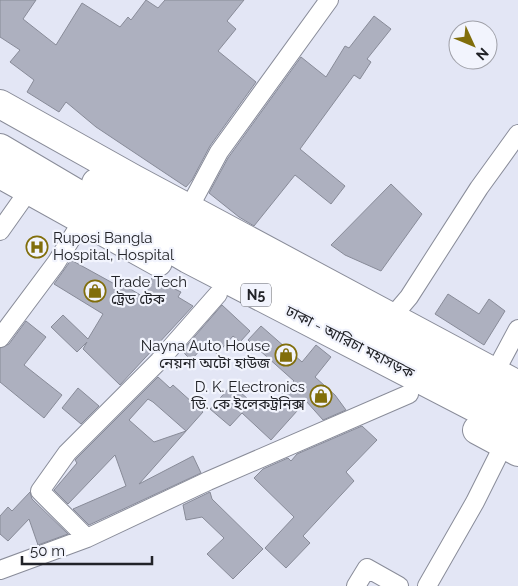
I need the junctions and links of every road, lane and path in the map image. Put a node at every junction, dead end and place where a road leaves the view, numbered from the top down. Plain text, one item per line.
1 (329, 0) edge
2 (0, 104) edge
3 (0, 127) edge
4 (518, 134) edge
5 (0, 148) edge
6 (0, 174) edge
7 (29, 190) junction
8 (189, 208) junction
9 (83, 220) junction
10 (0, 231) edge
11 (218, 294) junction
12 (392, 317) junction
13 (518, 330) edge
14 (0, 338) edge
15 (506, 379) edge
16 (409, 394) junction
17 (518, 408) edge
18 (513, 442) edge
19 (87, 538) junction
20 (0, 570) edge
21 (356, 586) edge
22 (399, 586) edge
23 (427, 586) edge

1 - 8 street
2 - 8 highway
3 - 17 highway, ঢাকা - আরিচা মহাসড়ক / N5
4 - 12 street
5 - 18 highway, ঢাকা - আরিচা মহাসড়ক / N5
6 - 7 highway
7 - 9 highway
7 - 10 street
8 - 12 highway
9 - 11 highway
9 - 14 street
11 - 16 highway
11 - 19 street
12 - 15 highway
13 - 15 street
16 - 18 highway
16 - 19 street
18 - 23 street
19 - 20 street
21 - 22 street

